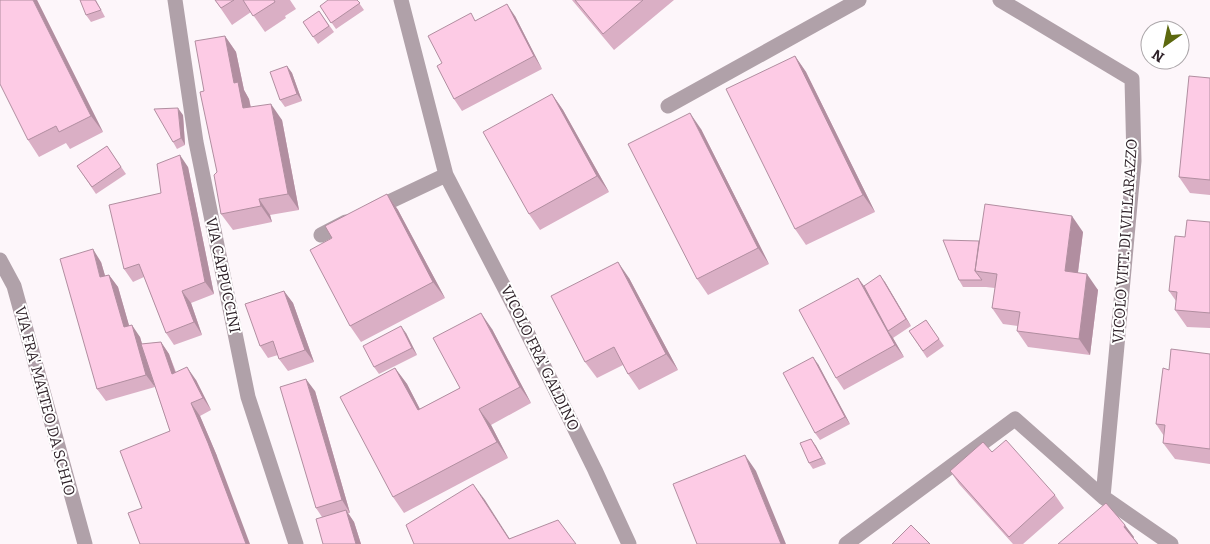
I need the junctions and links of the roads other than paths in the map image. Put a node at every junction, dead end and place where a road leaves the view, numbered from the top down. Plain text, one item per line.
1 (175, 0) edge
2 (400, 0) edge
3 (859, 0) edge
4 (1000, 0) edge
5 (668, 106) dead end
6 (446, 174) junction
7 (321, 235) dead end
8 (0, 260) edge
9 (1103, 497) junction
10 (85, 544) edge
11 (296, 544) edge
12 (628, 544) edge
13 (846, 544) edge
14 (1172, 544) edge

1 - 11 street, VIA CAPPUCCINI
2 - 6 street, VICOLO FRA' GALDINO
3 - 5 street
4 - 9 street, VICOLO VITT. DI VILLARAZZO
6 - 7 street
6 - 12 street, VICOLO FRA' GALDINO
8 - 10 street, VIA FRA' MATTEO DA SCHIO
9 - 13 street
9 - 14 street

